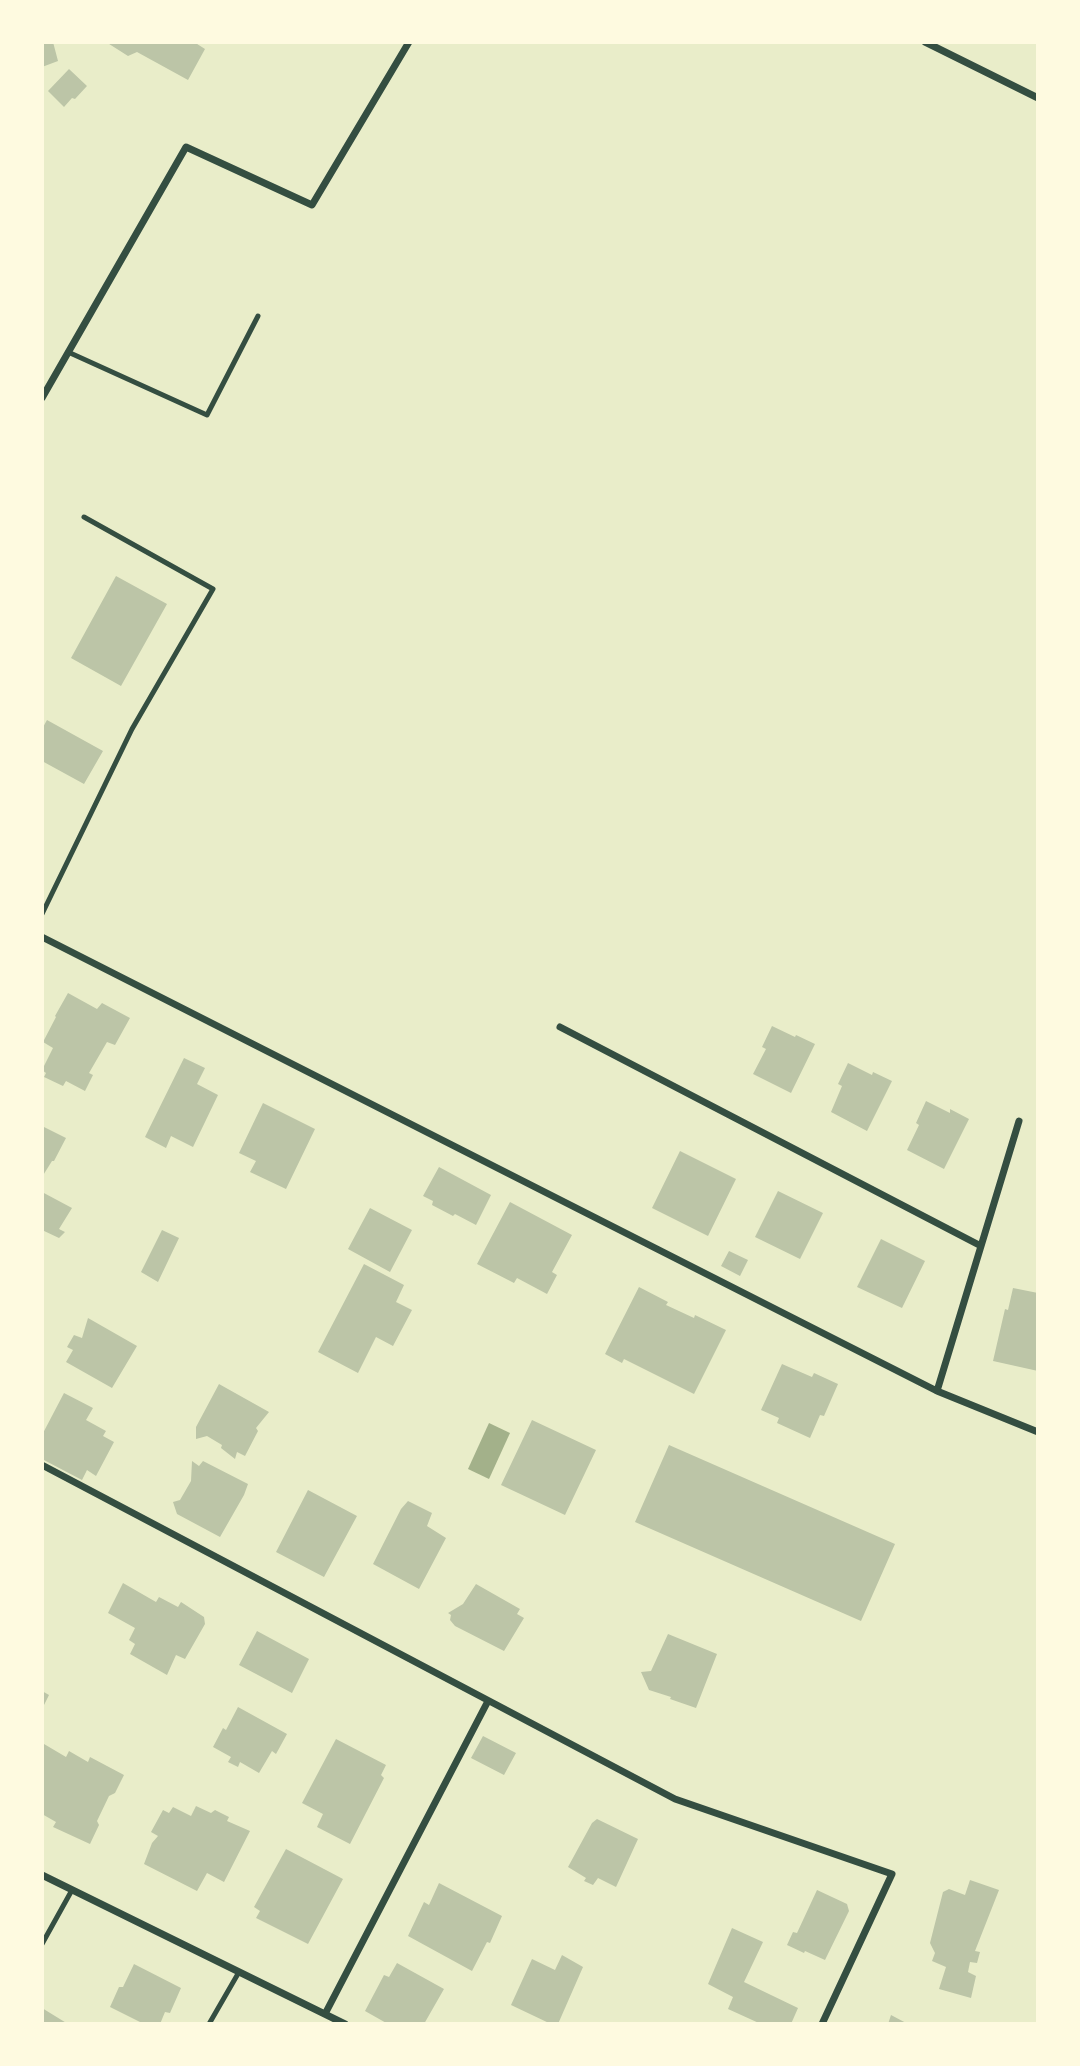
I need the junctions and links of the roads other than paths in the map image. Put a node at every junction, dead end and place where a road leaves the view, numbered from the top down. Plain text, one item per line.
1 (409, 42) edge
2 (925, 42) edge
3 (1038, 98) edge
4 (258, 316) dead end
5 (68, 352) junction
6 (42, 398) edge
7 (84, 517) dead end
8 (42, 914) edge
9 (42, 937) edge
10 (560, 1027) dead end
11 (1019, 1121) dead end
12 (981, 1246) junction
13 (937, 1391) junction
14 (1038, 1432) edge
15 (42, 1465) edge
16 (488, 1701) junction
17 (42, 1875) edge
18 (72, 1890) junction
19 (42, 1944) edge
20 (239, 1972) junction
21 (325, 2014) junction
22 (209, 2024) edge
23 (345, 2024) edge
24 (822, 2024) edge

1 - 5 street
2 - 3 street
4 - 5 lane
5 - 6 street
7 - 8 lane
9 - 13 street
10 - 12 street
11 - 12 street
12 - 13 street
13 - 14 street
15 - 16 street
16 - 21 street
16 - 24 street
17 - 18 street
18 - 19 lane
18 - 20 street
20 - 21 street
20 - 22 lane
21 - 23 street

